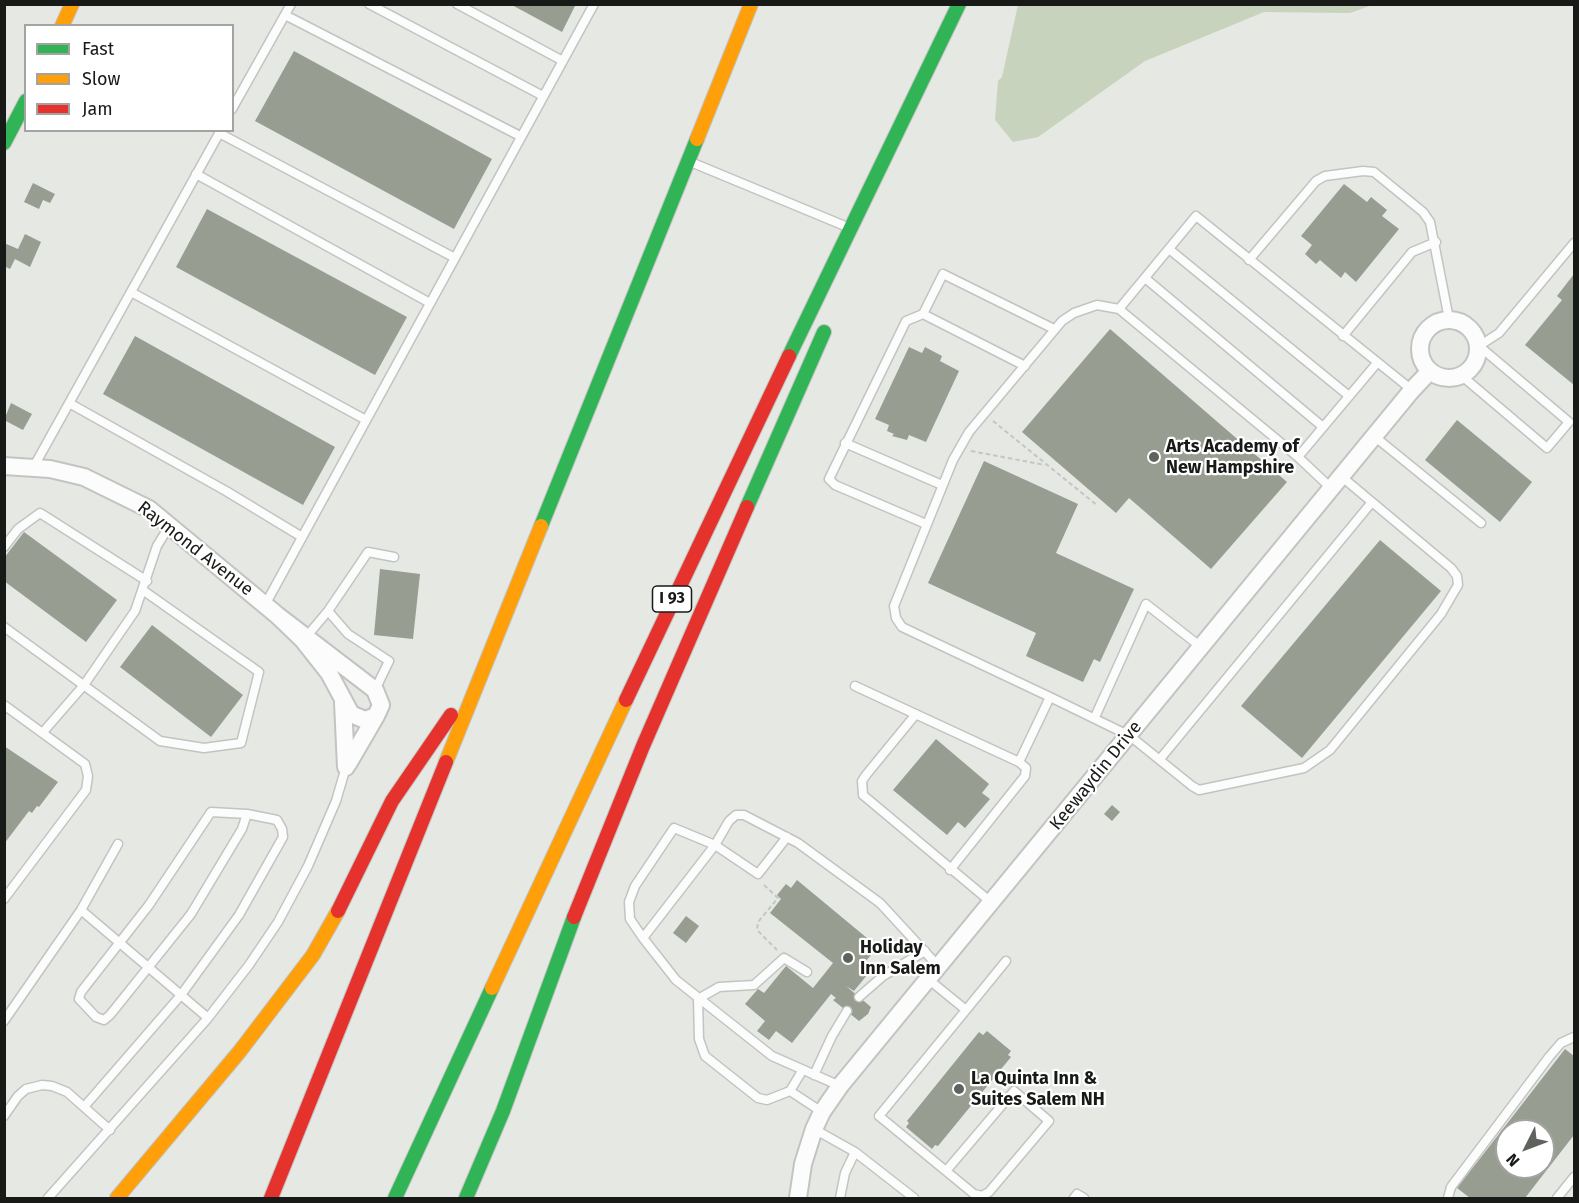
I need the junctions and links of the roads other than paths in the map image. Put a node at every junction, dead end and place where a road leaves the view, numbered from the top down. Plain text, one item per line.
1 (72, 4) edge
2 (291, 4) edge
3 (369, 4) edge
4 (457, 4) edge
5 (594, 4) edge
6 (751, 4) edge
7 (959, 4) edge
8 (285, 15) junction
9 (63, 24) edge
10 (563, 61) junction
11 (543, 96) junction
12 (24, 105) edge
13 (234, 105) edge
14 (220, 132) edge
15 (520, 136) junction
16 (4, 143) edge
17 (688, 160) junction
18 (196, 174) junction
19 (873, 215) dead end
20 (851, 228) junction
21 (1436, 242) junction
22 (1575, 243) edge
23 (1169, 249) junction
24 (455, 258) junction
25 (1249, 260) junction
26 (1145, 278) junction
27 (131, 292) junction
28 (430, 303) junction
29 (1119, 309) junction
30 (831, 314) dead end
31 (923, 314) junction
32 (1449, 319) junction
33 (1054, 329) junction
34 (1343, 336) junction
35 (1479, 346) junction
36 (1377, 363) junction
37 (1025, 366) junction
38 (1430, 371) junction
39 (1462, 376) junction
40 (1412, 390) junction
41 (1349, 396) junction
42 (69, 403) junction
43 (1572, 418) edge
44 (366, 420) junction
45 (1323, 427) junction
46 (1374, 436) junction
47 (845, 443) junction
48 (1298, 457) junction
49 (4, 466) edge
50 (33, 468) junction
51 (1337, 483) junction
52 (942, 485) junction
53 (1372, 502) junction
54 (1481, 523) dead end
55 (926, 524) junction
56 (170, 525) junction
57 (302, 537) junction
58 (4, 548) edge
59 (394, 557) dead end
60 (147, 581) junction
61 (144, 591) junction
62 (271, 610) junction
63 (328, 611) junction
64 (4, 627) edge
65 (307, 636) junction
66 (1202, 648) junction
67 (485, 666) junction
68 (84, 685) junction
69 (855, 686) dead end
70 (375, 690) junction
71 (1050, 697) junction
72 (343, 702) junction
73 (4, 705) edge
74 (916, 714) junction
75 (376, 716) junction
76 (1095, 717) junction
77 (44, 731) junction
78 (1130, 736) junction
79 (1160, 759) junction
80 (1019, 762) junction
81 (346, 767) junction
82 (247, 814) junction
83 (787, 837) junction
84 (118, 844) dead end
85 (715, 845) junction
86 (950, 870) junction
87 (4, 899) edge
88 (992, 903) junction
89 (81, 910) junction
90 (643, 938) junction
91 (121, 942) junction
92 (925, 951) junction
93 (1006, 961) dead end
94 (150, 967) junction
95 (807, 972) dead end
96 (933, 973) junction
97 (181, 994) junction
98 (859, 997) dead end
99 (698, 999) junction
100 (966, 1010) junction
101 (848, 1011) dead end
102 (208, 1018) junction
103 (4, 1021) edge
104 (1575, 1037) edge
105 (802, 1071) junction
106 (814, 1076) junction
107 (840, 1086) junction
108 (790, 1091) junction
109 (84, 1107) junction
110 (503, 1111) junction
111 (822, 1112) junction
112 (4, 1116) edge
113 (814, 1129) junction
114 (110, 1130) junction
115 (855, 1152) junction
116 (946, 1172) junction
117 (1575, 1177) edge
118 (48, 1198) edge
119 (117, 1198) edge
120 (271, 1198) edge
121 (395, 1198) edge
122 (466, 1198) edge
123 (480, 1198) edge
124 (798, 1198) edge
125 (840, 1198) edge
126 (914, 1198) edge
127 (1074, 1198) edge
128 (1084, 1198) edge
129 (1448, 1198) edge
130 (1557, 1198) edge

1 - 9 main road
2 - 8 lane
3 - 11 lane
4 - 10 lane
5 - 10 lane
6 - 17 main road
7 - 19 main road
7 - 20 main road, I 93
8 - 13 lane
8 - 15 lane
10 - 11 lane
11 - 15 lane
12 - 16 main road
14 - 18 lane
14 - 24 lane
15 - 24 lane
17 - 20 lane
17 - 67 main road
18 - 27 lane
18 - 28 lane
20 - 121 main road, I 93
21 - 25 lane
21 - 32 lane
21 - 34 lane
22 - 35 lane
23 - 25 lane
23 - 26 lane
23 - 41 lane
24 - 28 lane
25 - 34 lane
26 - 29 lane
26 - 45 lane
27 - 42 lane
27 - 44 lane
28 - 44 lane
29 - 33 lane
29 - 48 lane
30 - 110 main road
31 - 33 lane
31 - 37 lane
31 - 47 lane
32 - 35 street
32 - 38 street
33 - 37 lane
34 - 36 lane
35 - 39 street
35 - 43 lane
36 - 40 lane
36 - 41 lane
37 - 52 lane
38 - 39 street
38 - 40 street, Keewaydin Drive
39 - 43 lane
40 - 46 street, Keewaydin Drive
41 - 45 lane
42 - 50 lane
42 - 57 lane
44 - 57 lane
45 - 48 lane
46 - 51 street, Keewaydin Drive
46 - 54 lane
47 - 52 lane
47 - 55 lane
48 - 51 lane
49 - 50 street, Raymond Avenue
50 - 56 street, Raymond Avenue
51 - 53 lane
51 - 66 street, Keewaydin Drive
52 - 55 lane
53 - 79 lane
53 - 79 lane
55 - 71 lane
56 - 60 lane
56 - 62 street, Raymond Avenue
57 - 62 lane
58 - 60 lane
59 - 63 lane
60 - 61 lane
61 - 68 lane
61 - 68 lane
62 - 65 street, Raymond Avenue
62 - 72 street, Raymond Avenue
63 - 65 lane
63 - 70 lane
64 - 68 lane
65 - 70 street, Raymond Avenue
66 - 76 lane
66 - 78 street, Keewaydin Drive
67 - 119 main road
67 - 120 main road
68 - 77 lane
69 - 74 lane
70 - 75 street
71 - 76 lane
71 - 80 lane
72 - 75 street, Raymond Avenue
72 - 81 street
73 - 77 lane
74 - 80 lane
74 - 86 lane
75 - 81 street
76 - 78 lane
77 - 87 lane
78 - 79 lane
78 - 88 street, Keewaydin Drive
80 - 86 lane
81 - 102 lane
82 - 91 lane
82 - 94 lane
82 - 97 lane
83 - 85 lane
83 - 85 lane
83 - 92 lane
84 - 89 lane
85 - 90 lane
85 - 90 lane
86 - 88 lane
88 - 96 street, Keewaydin Drive
89 - 91 lane
89 - 103 lane
90 - 99 lane
91 - 94 lane
91 - 94 lane
92 - 96 lane
92 - 98 lane
93 - 100 lane
94 - 97 lane
95 - 99 lane
96 - 100 lane
96 - 107 street, Keewaydin Drive
97 - 102 lane
97 - 109 lane
99 - 105 lane
99 - 108 lane
100 - 116 lane
101 - 106 lane
102 - 114 lane
104 - 129 lane
105 - 106 lane
105 - 108 lane
106 - 107 lane
107 - 111 street, Keewaydin Drive
108 - 111 lane
109 - 112 lane
109 - 114 lane
110 - 122 main road
110 - 123 main road
111 - 113 street, Keewaydin Drive
113 - 115 lane
113 - 124 street, Keewaydin Drive
114 - 118 lane
115 - 125 lane
115 - 126 lane
116 - 116 lane
117 - 130 lane
127 - 128 lane

